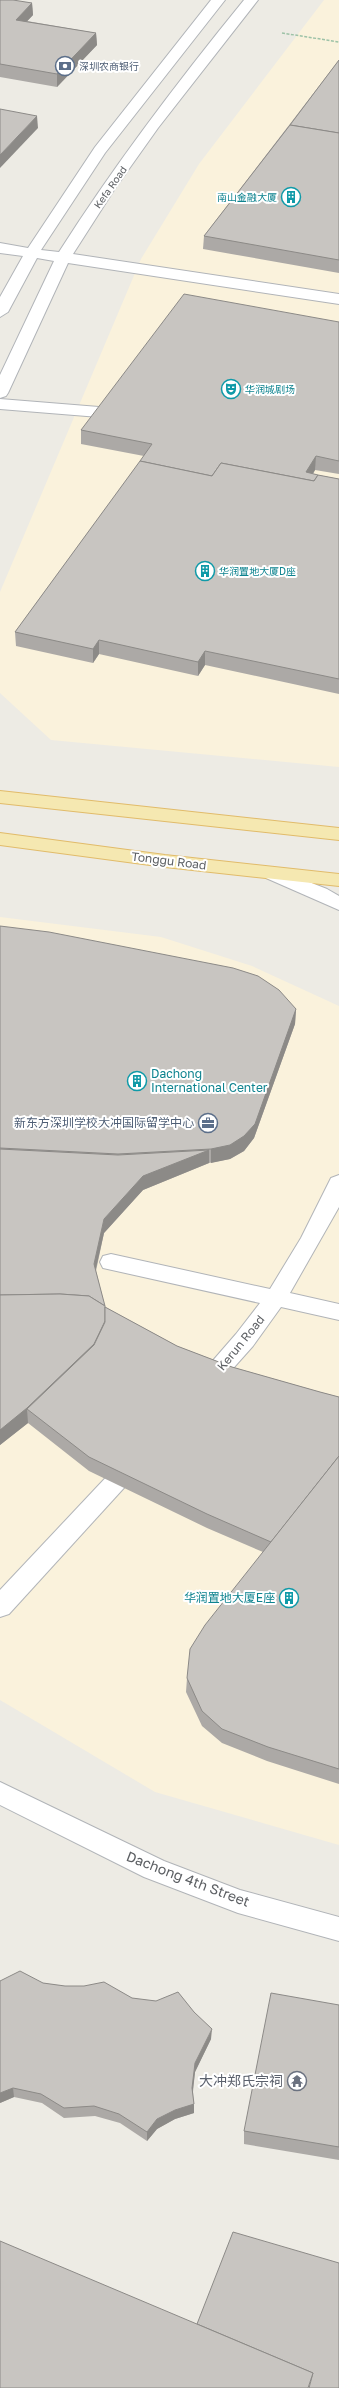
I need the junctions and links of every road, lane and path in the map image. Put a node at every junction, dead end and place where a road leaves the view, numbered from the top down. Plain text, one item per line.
1 (218, 0) edge
2 (251, 0) edge
3 (282, 33) dead end
4 (339, 42) edge
5 (0, 248) edge
6 (30, 253) junction
7 (63, 258) junction
8 (339, 299) edge
9 (0, 312) edge
10 (0, 393) edge
11 (0, 404) edge
12 (99, 412) edge
13 (0, 791) edge
14 (0, 798) edge
15 (38, 802) junction
16 (339, 834) edge
17 (3, 840) edge
18 (274, 874) junction
19 (339, 880) edge
20 (339, 904) edge
21 (339, 1183) edge
22 (111, 1262) dead end
23 (277, 1297) junction
24 (339, 1312) edge
25 (187, 1404) edge
26 (151, 1442) edge
27 (0, 1607) edge
28 (0, 1793) edge
29 (339, 1929) edge

1 - 6 street
2 - 7 street, Kefa Road
3 - 4 path
5 - 6 street
6 - 7 street
6 - 9 street
7 - 8 street
7 - 10 street, Kefa Road
11 - 12 street
13 - 15 main road
14 - 15 main road
15 - 16 main road
17 - 18 main road, Tonggu Road
18 - 19 main road, Tonggu Road
18 - 20 street
21 - 23 street, Kerun Road
22 - 23 street
23 - 24 street
23 - 25 street, Kerun Road
26 - 27 street
28 - 29 street, Dachong 4th Street

